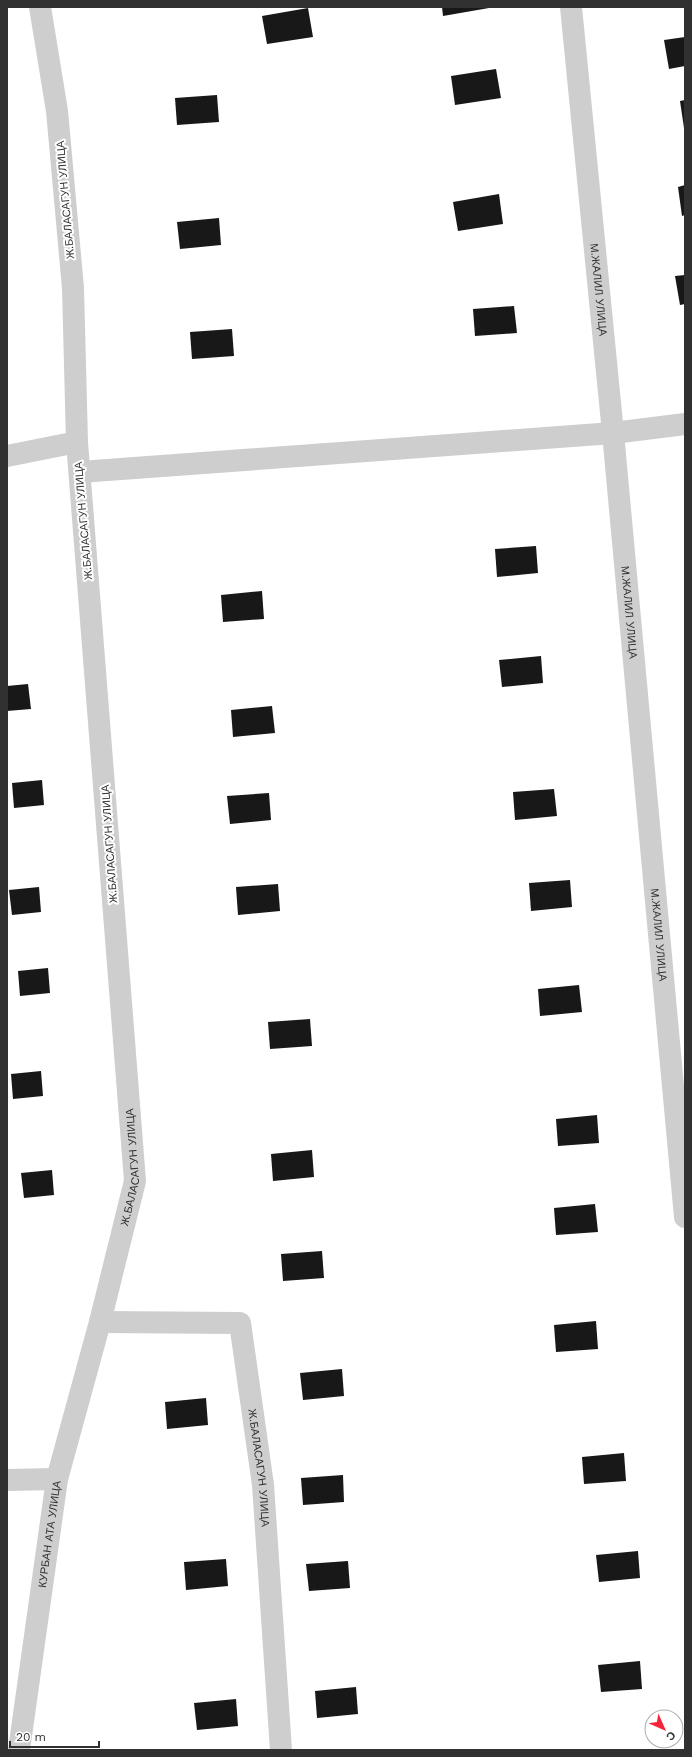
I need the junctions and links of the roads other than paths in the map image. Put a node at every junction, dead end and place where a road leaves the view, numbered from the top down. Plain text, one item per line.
1 (40, 7) edge
2 (571, 7) edge
3 (685, 424) edge
4 (613, 433) junction
5 (77, 442) junction
6 (7, 456) edge
7 (80, 472) junction
8 (685, 1217) edge
9 (100, 1322) junction
10 (57, 1479) junction
11 (7, 1480) edge
12 (19, 1750) edge
13 (281, 1750) edge

1 - 5 street, Ж.БАЛАСАГУН УЛИЦА
2 - 4 street, М.ЖАЛИЛ УЛИЦА
3 - 4 street
4 - 7 street
4 - 8 street, М.ЖАЛИЛ УЛИЦА
5 - 6 street
5 - 7 street, Ж.БАЛАСАГУН УЛИЦА
7 - 9 street, Ж.БАЛАСАГУН УЛИЦА
9 - 10 street, КУРБАН АТА УЛИЦА
9 - 13 street, Ж.БАЛАСАГУН УЛИЦА
10 - 11 street
10 - 12 street, КУРБАН АТА УЛИЦА

